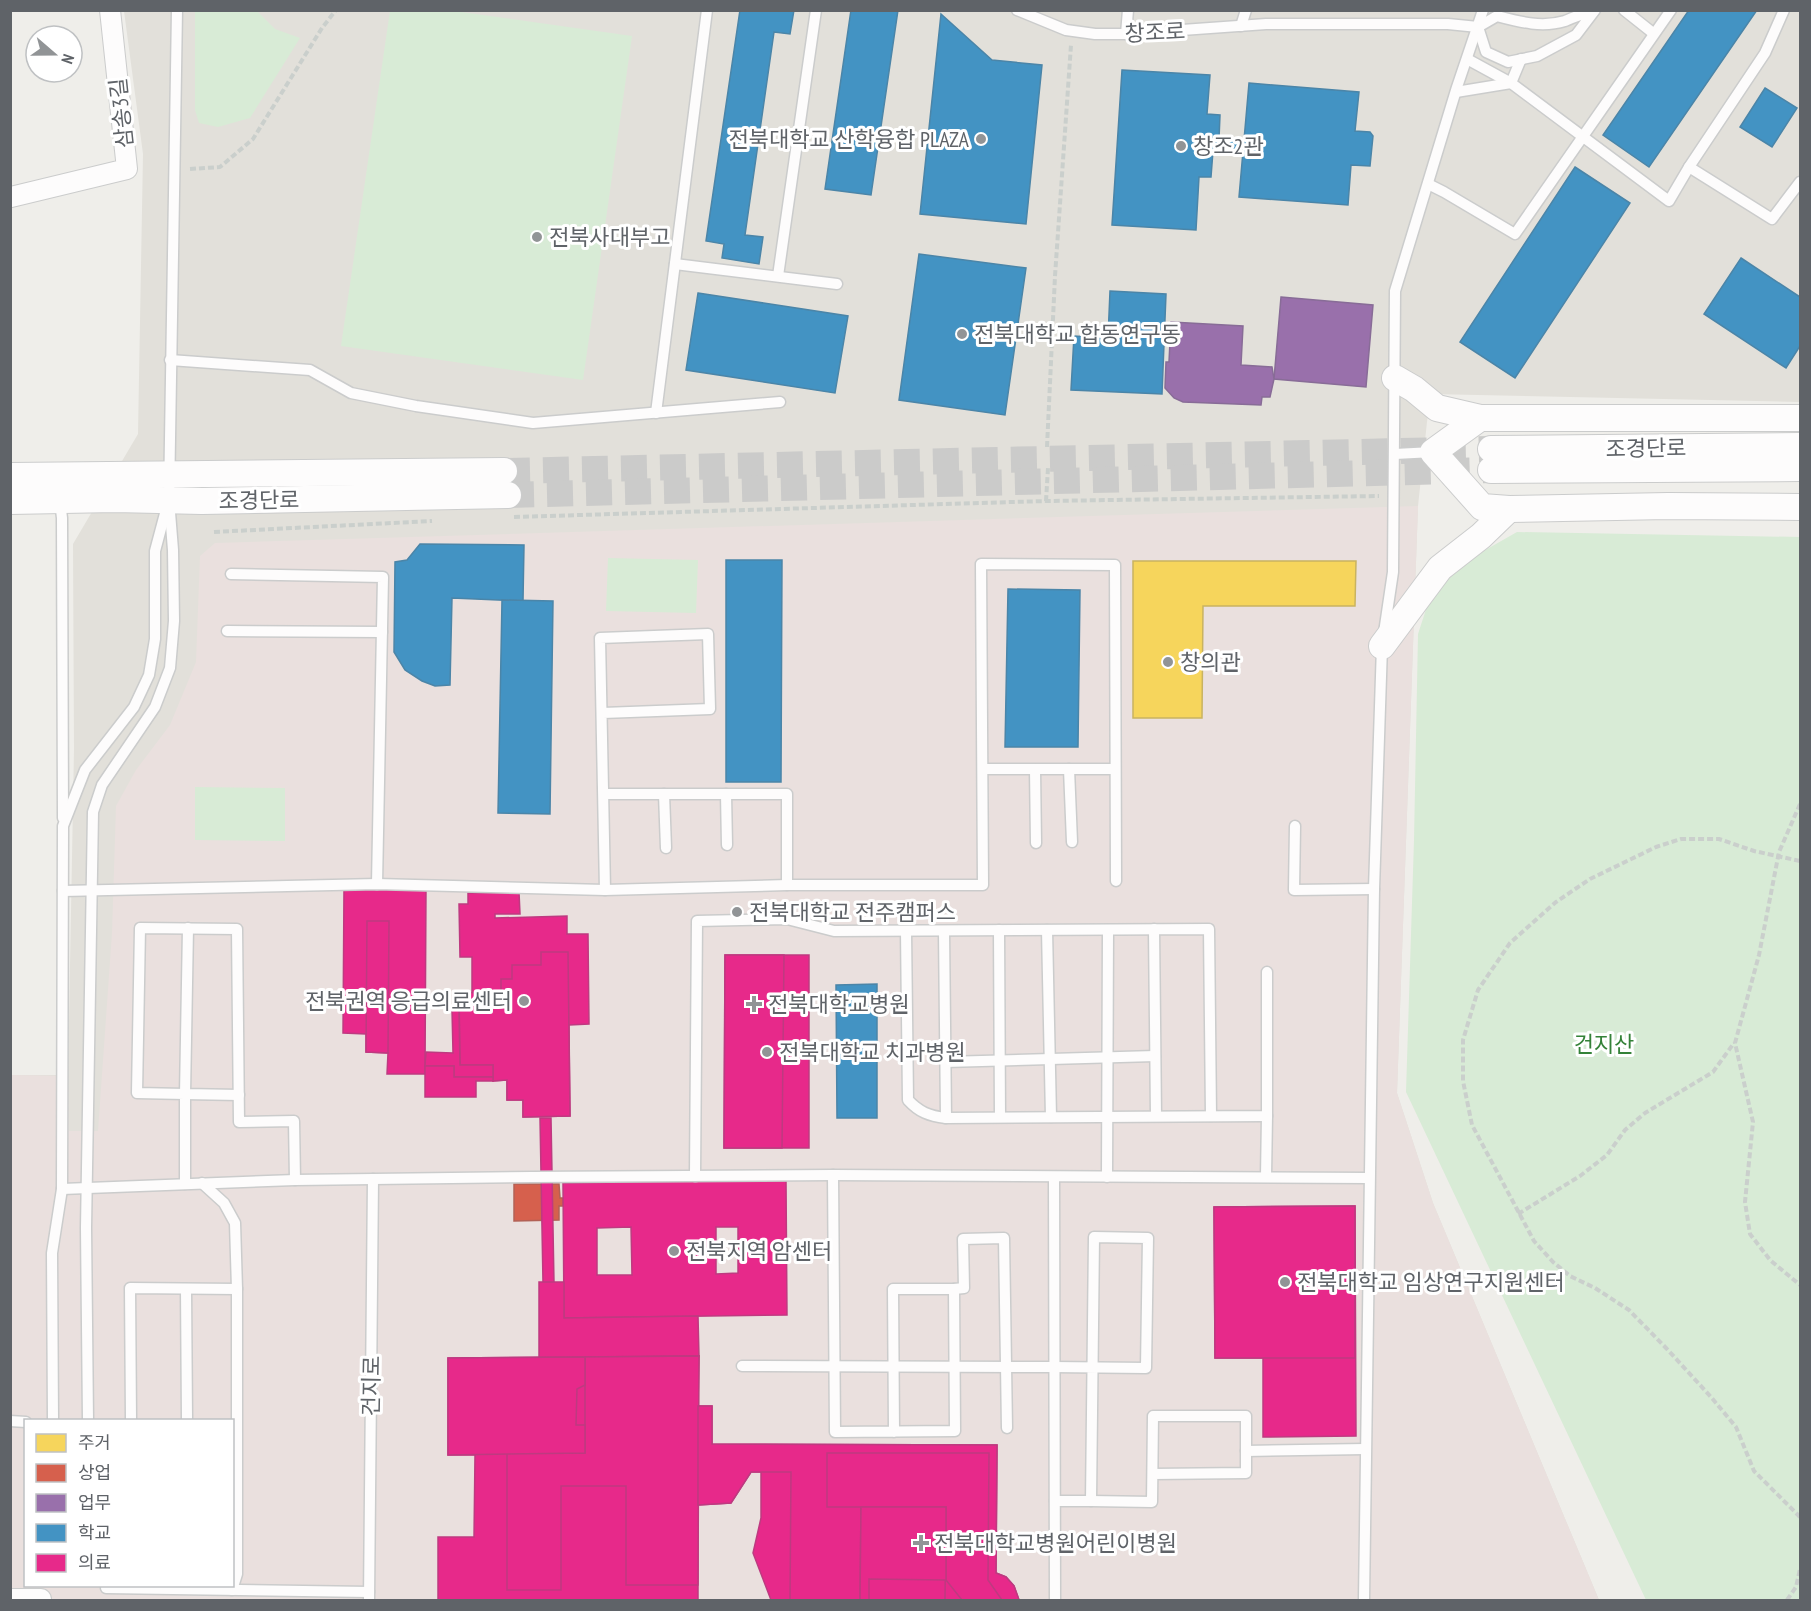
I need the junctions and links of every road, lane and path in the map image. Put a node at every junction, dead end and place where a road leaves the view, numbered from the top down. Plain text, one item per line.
1 (110, 10) edge
2 (177, 10) edge
3 (336, 10) edge
4 (707, 10) edge
5 (816, 10) edge
6 (1017, 10) edge
7 (1128, 10) edge
8 (1246, 10) edge
9 (1483, 10) edge
10 (1624, 10) edge
11 (1671, 10) edge
12 (1784, 10) edge
13 (1594, 11) edge
14 (1241, 26) junction
15 (1478, 27) junction
16 (1653, 33) junction
17 (1126, 34) junction
18 (1071, 45) dead end
19 (1467, 59) junction
20 (1521, 59) junction
21 (1511, 83) junction
22 (1456, 92) junction
23 (1584, 137) junction
24 (1689, 167) junction
25 (190, 169) dead end
26 (1800, 182) edge
27 (1428, 184) junction
28 (11, 192) edge
29 (675, 264) junction
30 (778, 276) junction
31 (837, 284) dead end
32 (170, 360) junction
33 (1395, 378) junction
34 (780, 402) dead end
35 (656, 413) junction
36 (1480, 418) junction
37 (1800, 418) edge
38 (1800, 446) edge
39 (1047, 447) dead end
40 (1433, 452) junction
41 (1395, 454) junction
42 (1048, 468) dead end
43 (1800, 468) edge
44 (10, 476) edge
45 (169, 488) junction
46 (506, 494) joint
47 (1378, 496) dead end
48 (10, 501) edge
49 (59, 501) junction
50 (1046, 501) junction
51 (1800, 507) edge
52 (1509, 509) junction
53 (436, 521) dead end
54 (214, 532) dead end
55 (231, 574) dead end
56 (227, 631) dead end
57 (382, 632) junction
58 (1382, 646) junction
59 (603, 712) junction
60 (983, 769) junction
61 (1115, 769) junction
62 (1035, 770) junction
63 (1069, 770) junction
64 (604, 794) junction
65 (664, 794) junction
66 (726, 794) junction
67 (1800, 804) edge
68 (63, 826) junction
69 (1295, 826) dead end
70 (1072, 842) dead end
71 (1036, 843) dead end
72 (727, 845) dead end
73 (666, 848) dead end
74 (1779, 855) junction
75 (1800, 861) edge
76 (1116, 881) dead end
77 (377, 884) junction
78 (787, 885) junction
79 (91, 889) junction
80 (1374, 889) junction
81 (605, 890) junction
82 (63, 891) junction
83 (188, 928) junction
84 (999, 930) junction
85 (1047, 930) junction
86 (1108, 930) junction
87 (1154, 930) junction
88 (906, 931) junction
89 (944, 931) junction
90 (1267, 972) dead end
91 (1734, 1043) dead end
92 (1155, 1056) junction
93 (1108, 1057) junction
94 (1050, 1059) junction
95 (1000, 1060) junction
96 (945, 1062) junction
97 (185, 1094) junction
98 (239, 1095) junction
99 (1108, 1116) junction
100 (1156, 1116) junction
101 (1211, 1116) junction
102 (1267, 1116) junction
103 (1000, 1117) junction
104 (1051, 1117) junction
105 (946, 1118) junction
106 (833, 1175) junction
107 (695, 1176) junction
108 (1266, 1176) junction
109 (1054, 1177) junction
110 (1107, 1177) junction
111 (1369, 1178) junction
112 (373, 1179) junction
113 (295, 1180) junction
114 (202, 1183) junction
115 (185, 1184) junction
116 (62, 1189) junction
117 (87, 1189) junction
118 (1518, 1214) junction
119 (1800, 1285) edge
120 (186, 1289) junction
121 (237, 1289) junction
122 (954, 1289) junction
123 (742, 1366) dead end
124 (835, 1366) junction
125 (893, 1366) junction
126 (954, 1366) junction
127 (1006, 1367) junction
128 (1053, 1367) junction
129 (1093, 1368) junction
130 (53, 1419) edge
131 (88, 1419) edge
132 (131, 1419) edge
133 (187, 1419) edge
134 (1007, 1428) dead end
135 (894, 1432) junction
136 (235, 1439) edge
137 (1365, 1449) junction
138 (1246, 1451) junction
139 (1153, 1474) junction
140 (1055, 1501) junction
141 (1091, 1501) junction
142 (1800, 1517) edge
143 (1800, 1569) edge
144 (234, 1584) edge
145 (105, 1587) edge
146 (233, 1587) edge
147 (232, 1590) junction
148 (42, 1596) edge
149 (369, 1596) edge
150 (10, 1599) edge
151 (111, 1600) edge
152 (1055, 1600) edge
153 (1364, 1600) edge
154 (1787, 1600) edge

1 - 28 street, 삼송3길
2 - 32 lane
3 - 25 path
4 - 29 lane
5 - 30 lane
6 - 17 lane, 창조로
7 - 17 lane
8 - 14 lane
9 - 15 lane
10 - 16 lane
11 - 16 lane
12 - 24 lane
13 - 15 lane
13 - 20 lane
14 - 15 lane, 창조로
14 - 17 lane, 창조로
15 - 19 lane
15 - 20 lane
16 - 23 lane
18 - 39 path
19 - 21 lane
19 - 22 lane
20 - 21 lane
21 - 22 lane
21 - 23 lane
22 - 27 lane
23 - 24 lane
23 - 27 lane
24 - 26 lane
27 - 33 lane
29 - 30 lane
29 - 35 lane
30 - 31 lane
32 - 35 lane
32 - 45 lane
33 - 36 street
33 - 41 lane
34 - 35 lane
36 - 37 street
36 - 40 street
38 - 43 street, 조경단로
40 - 41 lane
40 - 52 street
41 - 58 lane
42 - 50 path
44 - 45 street, 조경단로
45 - 46 street, 조경단로
45 - 49 street, 조경단로
45 - 68 lane
45 - 79 lane
46 - 50 path
47 - 50 path
48 - 49 street, 조경단로
49 - 68 lane
51 - 52 street
52 - 58 street
53 - 54 path
55 - 57 lane
56 - 57 lane
57 - 77 lane
58 - 80 lane
59 - 59 lane
59 - 64 lane
60 - 61 lane
60 - 62 lane
60 - 78 lane
61 - 63 lane
61 - 76 lane
62 - 63 lane
62 - 71 lane
63 - 70 lane
64 - 65 lane
64 - 81 lane
65 - 66 lane
65 - 73 lane
66 - 72 lane
66 - 78 lane
67 - 74 path
68 - 82 lane
69 - 80 lane
74 - 75 path
74 - 118 path
74 - 119 path
77 - 79 lane
77 - 81 lane
78 - 81 lane
79 - 82 lane
79 - 117 lane
80 - 111 lane
82 - 116 lane
83 - 97 lane
83 - 97 lane
83 - 98 lane
84 - 85 lane
84 - 89 lane
84 - 95 lane
85 - 86 lane
85 - 94 lane
86 - 87 lane
86 - 93 lane
87 - 92 lane
87 - 101 lane
88 - 89 lane
88 - 105 lane
88 - 107 lane
89 - 96 lane
90 - 102 lane
91 - 118 path
92 - 93 lane
92 - 100 lane
93 - 94 lane
93 - 99 lane
94 - 95 lane
94 - 104 lane
95 - 96 lane
95 - 103 lane
96 - 105 lane
97 - 98 lane
97 - 115 lane
98 - 113 lane
99 - 100 lane
99 - 104 lane
99 - 110 lane
100 - 101 lane
101 - 102 lane
102 - 108 lane
103 - 104 lane
103 - 105 lane
106 - 107 lane
106 - 109 lane
106 - 124 lane
107 - 112 lane
108 - 110 lane
108 - 111 lane
109 - 110 lane
109 - 128 lane
111 - 137 lane
112 - 113 lane
112 - 149 lane, 건지로
113 - 114 lane
114 - 115 lane
114 - 121 lane
115 - 117 lane
116 - 117 lane
116 - 130 lane
117 - 131 lane
118 - 142 path
120 - 121 lane
120 - 132 lane
120 - 133 lane
121 - 136 lane
122 - 125 lane
122 - 126 lane
122 - 127 lane
123 - 124 lane
124 - 125 lane
124 - 135 lane
125 - 126 lane
125 - 135 lane
126 - 127 lane
126 - 135 lane
127 - 128 lane
127 - 134 lane
128 - 129 lane
128 - 140 lane
129 - 129 lane
129 - 141 lane
136 - 144 lane
137 - 138 lane
137 - 153 lane
138 - 139 lane
138 - 139 lane
139 - 141 lane
140 - 141 lane
140 - 152 lane
143 - 154 path
145 - 147 lane, 건지로
145 - 151 lane, 건지로
146 - 147 lane
147 - 149 lane, 건지로
148 - 150 street

